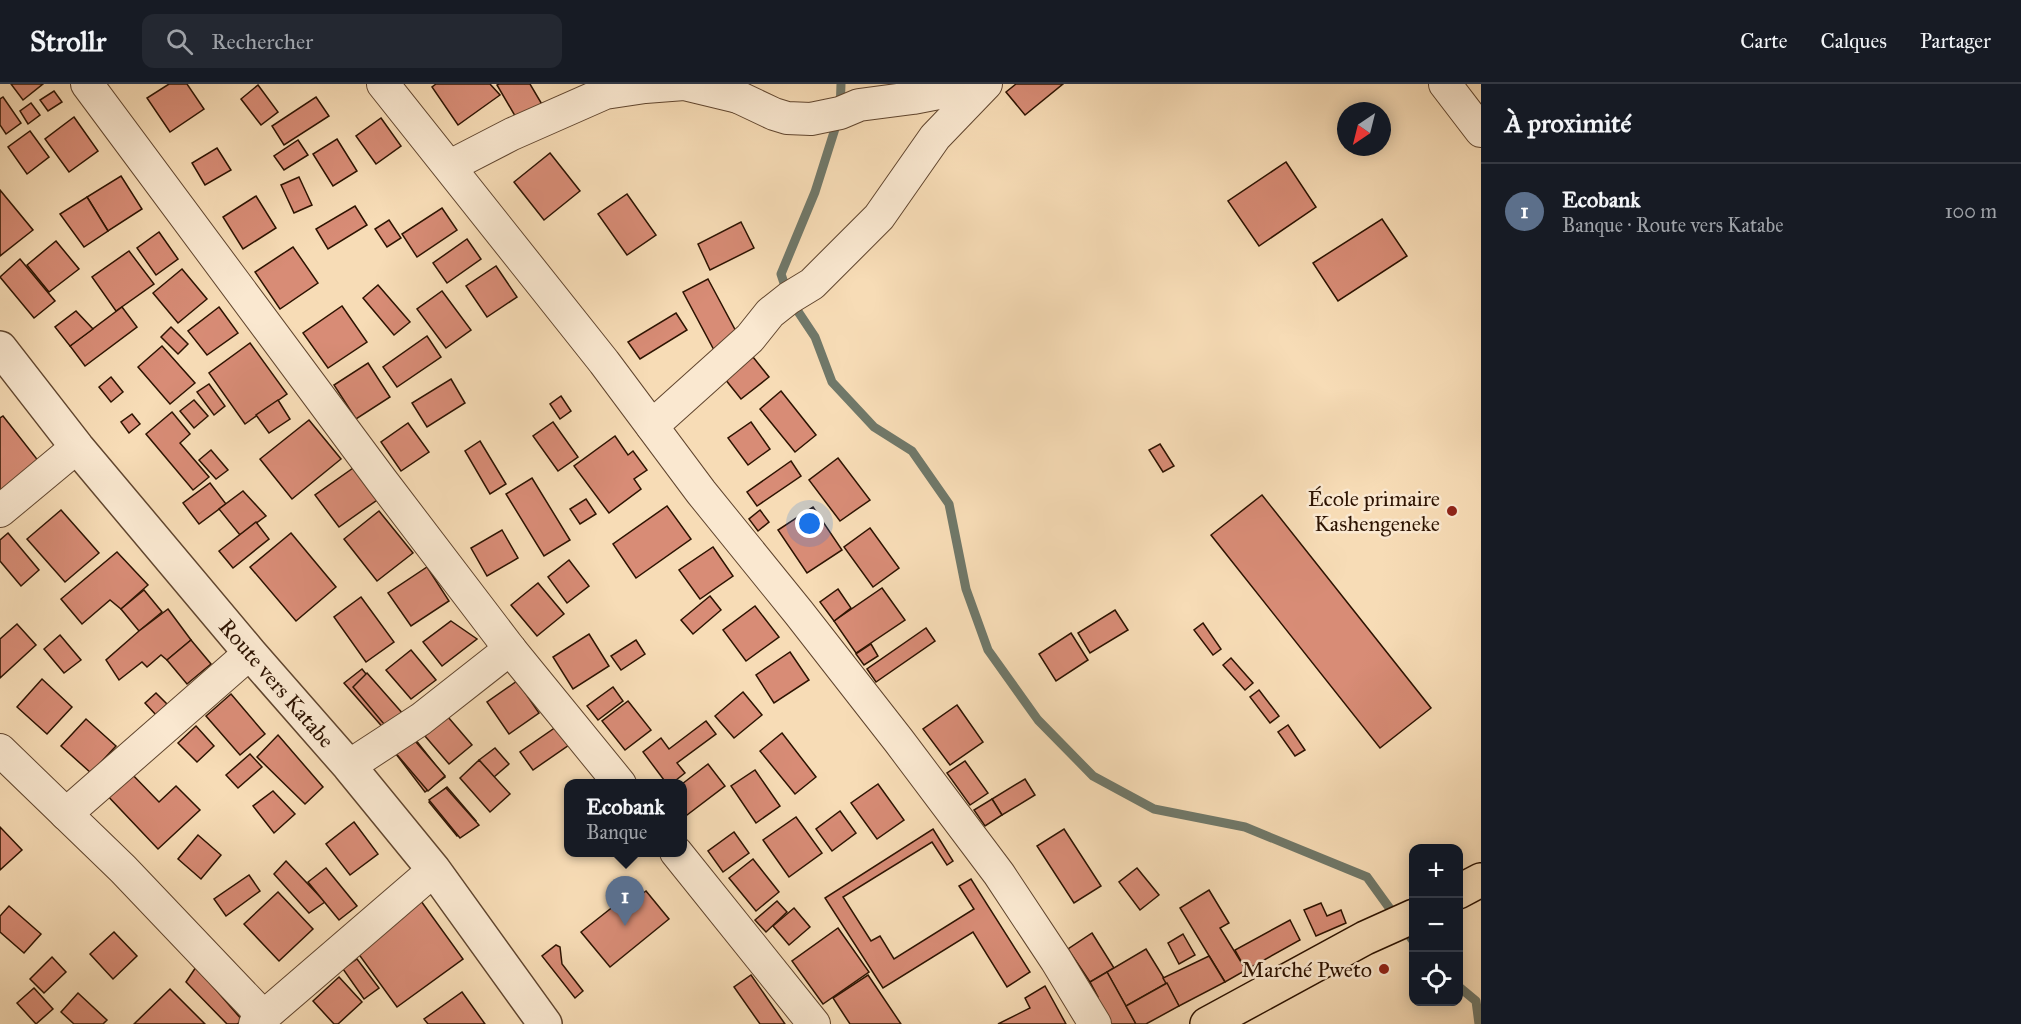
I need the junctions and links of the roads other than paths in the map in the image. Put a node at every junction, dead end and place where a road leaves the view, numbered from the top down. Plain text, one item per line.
1 (87, 84) edge
2 (383, 84) edge
3 (986, 84) edge
4 (1445, 84) edge
5 (733, 91) edge
6 (1481, 131) edge
7 (450, 166) junction
8 (0, 348) edge
9 (652, 426) junction
10 (77, 447) junction
11 (0, 511) edge
12 (510, 649) junction
13 (250, 653) junction
14 (0, 750) edge
15 (349, 766) junction
16 (617, 779) edge
17 (66, 814) junction
18 (679, 857) edge
19 (434, 870) junction
20 (1481, 880) edge
21 (1463, 889) edge
22 (1409, 918) edge
23 (259, 1020) edge
24 (545, 1024) edge
25 (814, 1024) edge
26 (1095, 1024) edge
27 (1207, 1024) edge

1 - 12 street
2 - 7 street
3 - 5 street
3 - 9 street
4 - 6 street
5 - 7 street
7 - 9 street
8 - 10 street, Route vers Katabe
9 - 26 street
10 - 11 street
10 - 13 street, Route vers Katabe
12 - 15 street
12 - 16 street
13 - 15 street, Route vers Katabe
13 - 17 street
14 - 17 street
15 - 19 street, Route vers Katabe
17 - 23 street
18 - 25 street
19 - 23 street
19 - 24 street, Route vers Katabe
20 - 21 highway
22 - 27 highway

